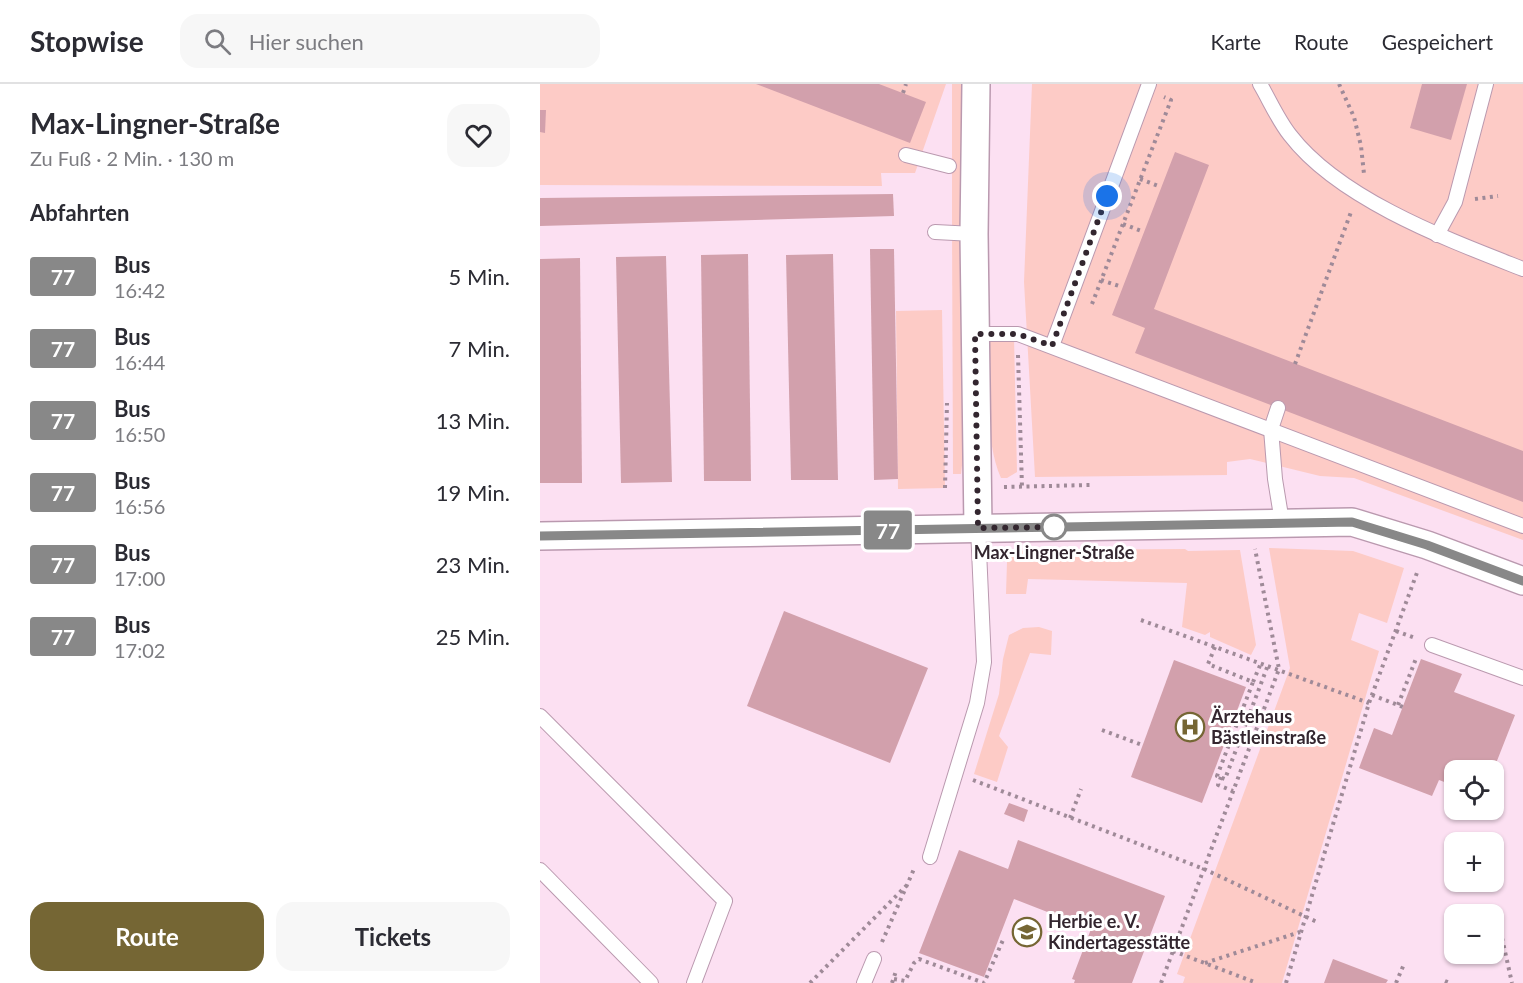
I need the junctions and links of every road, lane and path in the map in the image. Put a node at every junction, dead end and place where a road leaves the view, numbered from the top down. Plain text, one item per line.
1 (906, 84) edge
2 (976, 84) edge
3 (1149, 84) edge
4 (1260, 84) edge
5 (1339, 84) edge
6 (1486, 84) edge
7 (903, 93) dead end
8 (1171, 100) dead end
9 (906, 155) dead end
10 (949, 166) dead end
11 (1140, 179) junction
12 (1161, 187) dead end
13 (1358, 193) junction
14 (1123, 224) junction
15 (935, 232) dead end
16 (1144, 232) dead end
17 (974, 234) junction
18 (1437, 235) junction
19 (1523, 269) edge
20 (1101, 280) junction
21 (1122, 287) dead end
22 (1088, 314) dead end
23 (975, 334) junction
24 (1052, 346) junction
25 (1018, 348) dead end
26 (1295, 363) dead end
27 (1278, 408) dead end
28 (1270, 429) junction
29 (1090, 485) dead end
30 (1000, 487) dead end
31 (1022, 487) junction
32 (1282, 522) junction
33 (1523, 526) edge
34 (978, 528) junction
35 (540, 536) edge
36 (1254, 541) dead end
37 (1421, 564) dead end
38 (1523, 581) edge
39 (1141, 620) dead end
40 (1431, 645) dead end
41 (1215, 647) junction
42 (1418, 654) dead end
43 (1261, 663) junction
44 (1268, 665) junction
45 (1279, 669) junction
46 (1523, 678) edge
47 (1253, 682) junction
48 (1372, 695) junction
49 (1369, 703) junction
50 (540, 716) edge
51 (1102, 730) dead end
52 (1142, 745) dead end
53 (955, 773) junction
54 (1221, 777) junction
55 (1081, 789) dead end
56 (1233, 790) junction
57 (1070, 818) junction
58 (930, 857) dead end
59 (1204, 869) junction
60 (540, 870) edge
61 (1305, 917) junction
62 (1317, 922) dead end
63 (1300, 932) junction
64 (1003, 940) dead end
65 (1504, 947) edge
66 (1173, 951) junction
67 (874, 959) joint
68 (1205, 963) junction
69 (1404, 964) dead end
70 (896, 971) dead end
71 (893, 981) edge
72 (651, 983) edge
73 (694, 983) edge
74 (810, 983) edge
75 (864, 983) edge
76 (1161, 983) edge
77 (1257, 983) edge
78 (1286, 983) edge
79 (1396, 983) edge
80 (1512, 983) edge

1 - 7 path
2 - 17 street
3 - 24 lane
4 - 13 lane
5 - 13 path
6 - 18 lane
8 - 11 path
9 - 10 lane
11 - 12 path
11 - 14 path
13 - 18 lane
13 - 26 path
14 - 16 path
14 - 20 path
15 - 17 lane
17 - 23 street
18 - 19 lane
20 - 21 path
20 - 22 path
23 - 24 lane
23 - 34 street
24 - 28 lane
25 - 31 path
27 - 28 lane
28 - 32 lane
28 - 33 lane
29 - 31 path
30 - 31 path
32 - 34 street
32 - 38 street
34 - 35 street
34 - 53 lane
36 - 45 path
37 - 48 path
39 - 41 path
40 - 46 lane
41 - 43 path
41 - 47 path
42 - 48 path
43 - 44 path
43 - 47 path
44 - 45 path
44 - 54 path
45 - 49 path
45 - 56 path
47 - 54 path
48 - 49 path
49 - 61 path
50 - 73 lane
51 - 52 path
53 - 57 path
53 - 58 lane
54 - 56 path
55 - 57 path
56 - 59 path
57 - 59 path
59 - 61 path
59 - 66 path
60 - 72 lane
61 - 62 path
61 - 63 path
63 - 68 path
63 - 78 path
64 - 71 path
65 - 80 path
66 - 68 path
66 - 76 path
67 - 74 path
67 - 75 lane
68 - 77 path
69 - 79 path
70 - 71 path

